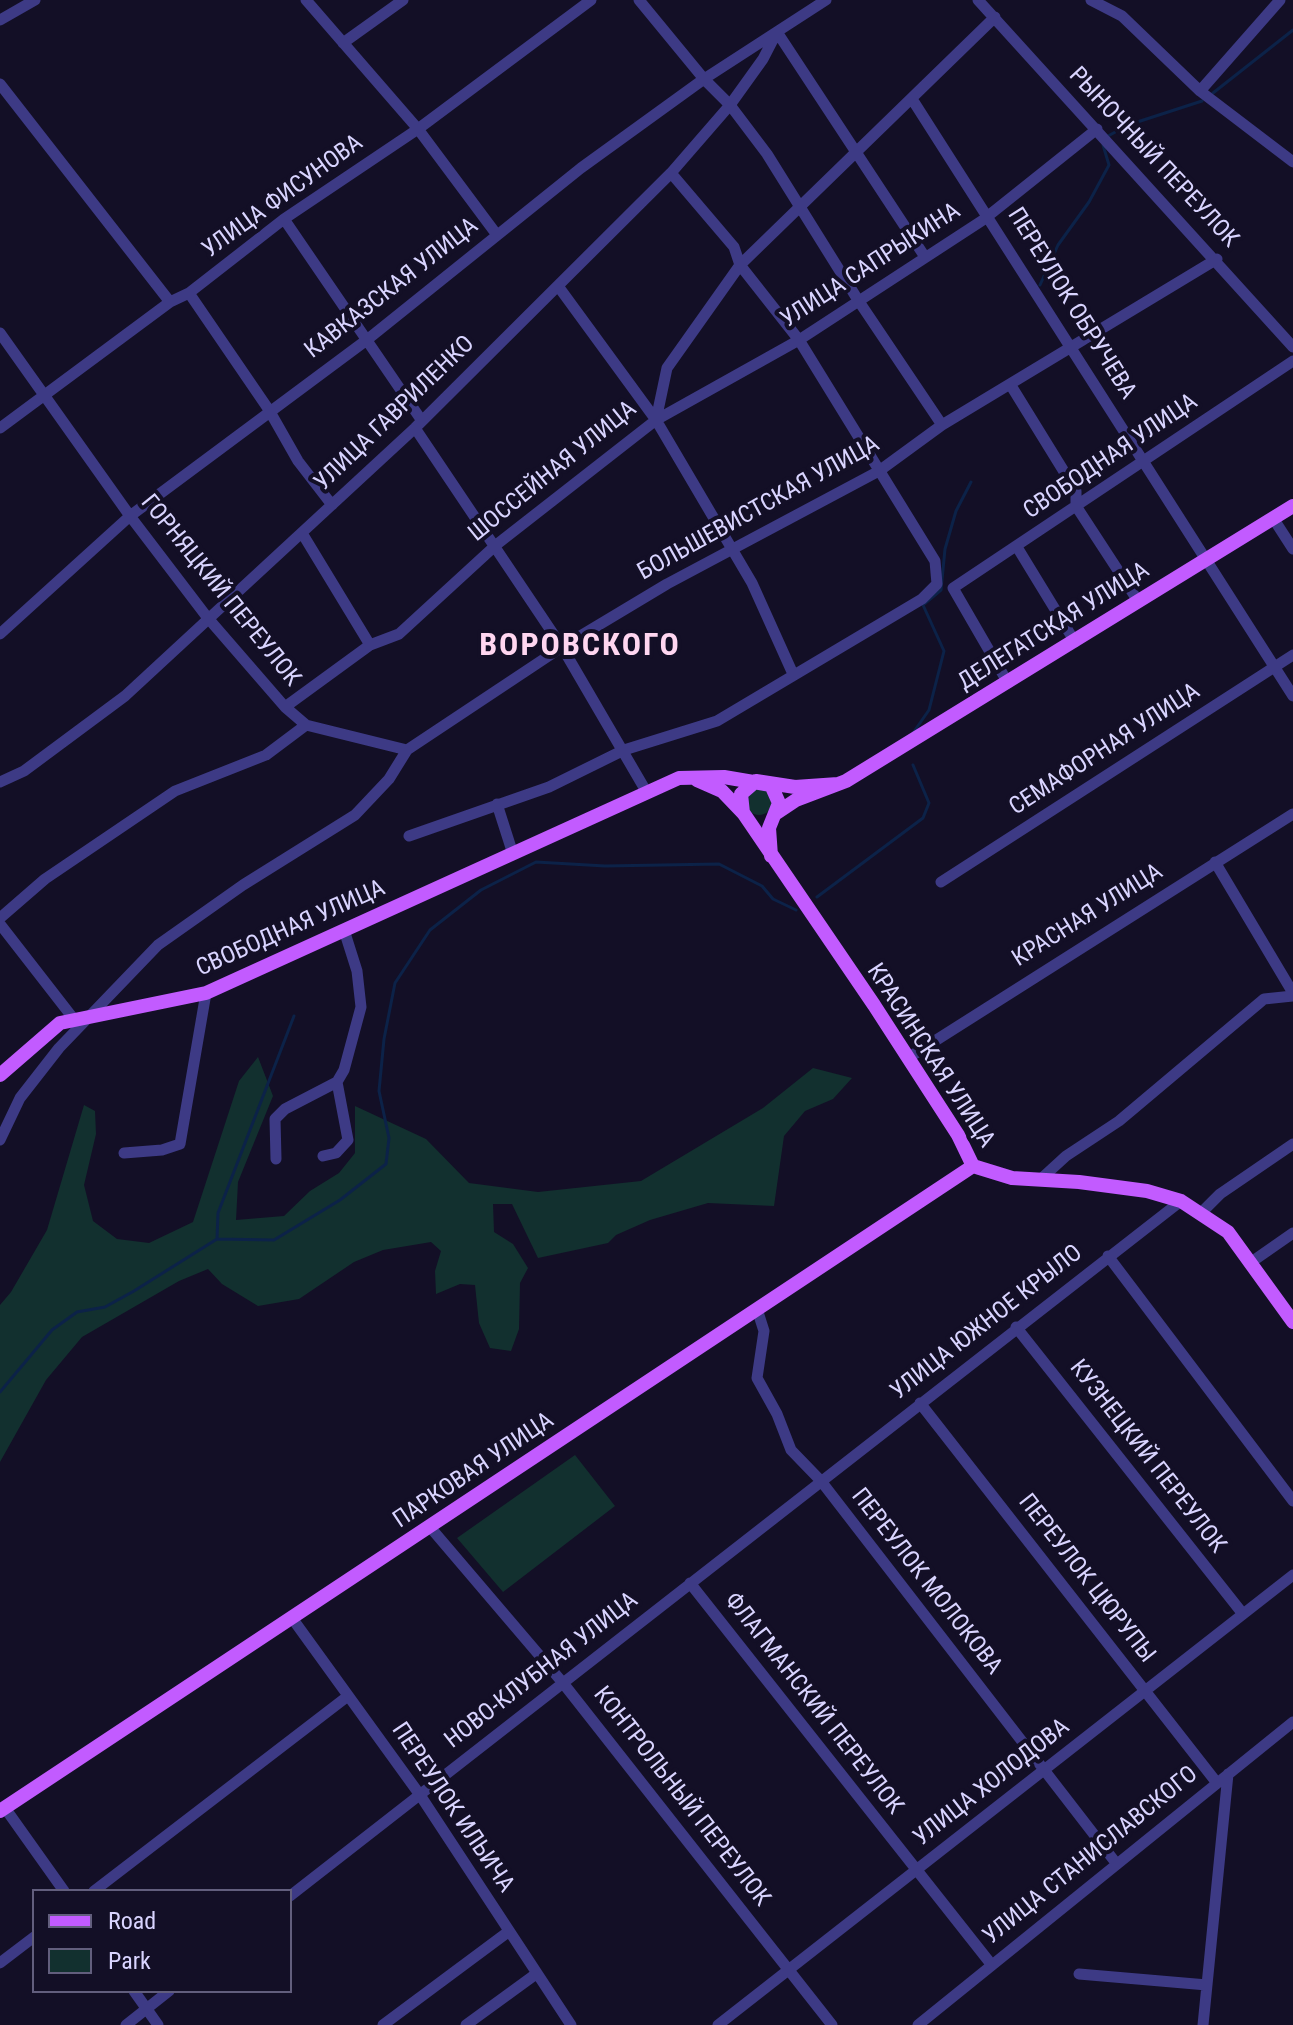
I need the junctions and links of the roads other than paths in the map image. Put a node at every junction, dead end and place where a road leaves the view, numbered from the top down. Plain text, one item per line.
1 (35, 0) edge
2 (306, 0) edge
3 (403, 0) edge
4 (591, 0) edge
5 (639, 0) edge
6 (826, 0) edge
7 (978, 0) edge
8 (1091, 0) edge
9 (1280, 0) edge
10 (995, 17) junction
11 (0, 20) edge
12 (777, 32) junction
13 (343, 43) junction
14 (704, 79) junction
15 (0, 84) edge
16 (1200, 91) junction
17 (912, 99) junction
18 (730, 105) junction
19 (418, 129) junction
20 (1097, 129) junction
21 (857, 152) junction
22 (1293, 162) edge
23 (671, 173) junction
24 (801, 204) junction
25 (988, 216) junction
26 (284, 219) junction
27 (497, 235) junction
28 (925, 257) junction
29 (1217, 259) junction
30 (740, 265) junction
31 (558, 286) junction
32 (189, 293) junction
33 (858, 300) junction
34 (170, 302) junction
35 (0, 333) edge
36 (368, 339) junction
37 (799, 340) junction
38 (1072, 347) junction
39 (1293, 347) edge
40 (1293, 361) edge
41 (1010, 384) junction
42 (45, 394) junction
43 (269, 410) junction
44 (656, 420) junction
45 (418, 424) junction
46 (942, 425) junction
47 (0, 428) edge
48 (1144, 460) junction
49 (879, 471) junction
50 (332, 505) junction
51 (1076, 506) junction
52 (1293, 506) edge
53 (130, 516) junction
54 (1273, 518) junction
55 (302, 533) junction
56 (496, 545) junction
57 (1017, 547) junction
58 (1293, 549) edge
59 (731, 552) junction
60 (1206, 558) junction
61 (1138, 601) junction
62 (207, 617) junction
63 (0, 634) edge
64 (1075, 642) junction
65 (370, 645) junction
66 (562, 647) junction
67 (1293, 655) edge
68 (1275, 667) junction
69 (793, 674) junction
70 (1008, 683) junction
71 (1293, 696) edge
72 (285, 707) junction
73 (306, 725) junction
74 (407, 750) junction
75 (624, 750) junction
76 (679, 778) junction
77 (0, 782) edge
78 (764, 782) junction
79 (838, 784) junction
80 (646, 791) junction
81 (497, 804) junction
82 (776, 813) junction
83 (744, 814) junction
84 (1293, 814) edge
85 (409, 836) dead end
86 (513, 854) junction
87 (771, 856) junction
88 (1215, 862) junction
89 (941, 882) dead end
90 (0, 921) edge
91 (344, 930) junction
92 (206, 993) junction
93 (1293, 994) edge
94 (80, 1017) junction
95 (908, 1058) junction
96 (0, 1075) edge
97 (337, 1082) junction
98 (0, 1140) edge
99 (1293, 1144) edge
100 (124, 1153) dead end
101 (323, 1156) dead end
102 (276, 1159) dead end
103 (973, 1166) junction
104 (1042, 1178) junction
105 (1181, 1201) junction
106 (1202, 1212) junction
107 (1293, 1233) edge
108 (1108, 1256) junction
109 (1250, 1263) junction
110 (757, 1309) junction
111 (1293, 1322) edge
112 (1016, 1327) junction
113 (920, 1403) junction
114 (821, 1481) junction
115 (1293, 1501) edge
116 (430, 1527) junction
117 (1293, 1575) edge
118 (690, 1583) junction
119 (1243, 1614) junction
120 (292, 1618) junction
121 (563, 1683) junction
122 (1145, 1691) junction
123 (348, 1696) junction
124 (1293, 1722) edge
125 (1044, 1770) junction
126 (1228, 1774) junction
127 (1217, 1783) junction
128 (420, 1795) junction
129 (2, 1809) edge
130 (1116, 1863) junction
131 (917, 1870) junction
132 (62, 1889) edge
133 (97, 1889) edge
134 (292, 1894) edge
135 (508, 1932) junction
136 (32, 1939) edge
137 (0, 1963) edge
138 (991, 1964) junction
139 (789, 1970) junction
140 (536, 1974) junction
141 (1079, 1974) dead end
142 (1207, 1985) junction
143 (135, 1993) edge
144 (167, 1993) edge
145 (147, 2009) junction
146 (126, 2025) edge
147 (158, 2025) edge
148 (383, 2025) edge
149 (466, 2025) edge
150 (571, 2025) edge
151 (718, 2025) edge
152 (832, 2025) edge
153 (918, 2025) edge
154 (1203, 2025) edge

1 - 11 street
2 - 13 street
3 - 13 street
4 - 19 street, УЛИЦА ФИСУНОВА
5 - 14 street
6 - 12 street, КАВКАЗСКАЯ УЛИЦА
7 - 10 street, РЫНОЧНЫЙ ПЕРЕУЛОК
8 - 16 street
9 - 16 street
10 - 17 street, ШОССЕЙНАЯ УЛИЦА
10 - 20 street, РЫНОЧНЫЙ ПЕРЕУЛОК
12 - 14 street, КАВКАЗСКАЯ УЛИЦА
12 - 18 street, УЛИЦА ГАВРИЛЕНКО
12 - 21 street
13 - 19 street
14 - 18 street
14 - 27 street, КАВКАЗСКАЯ УЛИЦА
15 - 34 street
16 - 22 street
17 - 21 street, ШОССЕЙНАЯ УЛИЦА
17 - 25 street, ПЕРЕУЛОК ОБРУЧЕВА
18 - 23 street, УЛИЦА ГАВРИЛЕНКО
18 - 24 street
19 - 26 street, УЛИЦА ФИСУНОВА
19 - 27 street
20 - 25 street, УЛИЦА САПРЫКИНА
20 - 29 street, РЫНОЧНЫЙ ПЕРЕУЛОК
21 - 24 street, ШОССЕЙНАЯ УЛИЦА
21 - 28 street
23 - 30 street
23 - 31 street, УЛИЦА ГАВРИЛЕНКО
24 - 30 street, ШОССЕЙНАЯ УЛИЦА
24 - 33 street
25 - 28 street, УЛИЦА САПРЫКИНА
25 - 38 street, ПЕРЕУЛОК ОБРУЧЕВА
26 - 32 street, УЛИЦА ФИСУНОВА
26 - 36 street
27 - 36 street, КАВКАЗСКАЯ УЛИЦА
28 - 33 street, УЛИЦА САПРЫКИНА
29 - 38 street, БОЛЬШЕВИСТСКАЯ УЛИЦА
29 - 39 street, РЫНОЧНЫЙ ПЕРЕУЛОК
30 - 37 street
30 - 44 street, ШОССЕЙНАЯ УЛИЦА
31 - 44 street
31 - 45 street, УЛИЦА ГАВРИЛЕНКО
32 - 34 street, УЛИЦА ФИСУНОВА
32 - 43 street
33 - 37 street, УЛИЦА САПРЫКИНА
33 - 46 street
34 - 42 street, УЛИЦА ФИСУНОВА
35 - 42 street, ГОРНЯЦКИЙ ПЕРЕУЛОК
36 - 43 street, КАВКАЗСКАЯ УЛИЦА
36 - 45 street
37 - 44 street, УЛИЦА САПРЫКИНА
37 - 49 street
38 - 41 street, БОЛЬШЕВИСТСКАЯ УЛИЦА
38 - 48 street, ПЕРЕУЛОК ОБРУЧЕВА
40 - 48 street, СВОБОДНАЯ УЛИЦА
41 - 46 street, БОЛЬШЕВИСТСКАЯ УЛИЦА
41 - 51 street
42 - 47 street, УЛИЦА ФИСУНОВА
42 - 53 street, ГОРНЯЦКИЙ ПЕРЕУЛОК
43 - 50 street
43 - 53 street, КАВКАЗСКАЯ УЛИЦА
44 - 56 street, ШОССЕЙНАЯ УЛИЦА
44 - 59 street
45 - 50 street, УЛИЦА ГАВРИЛЕНКО
45 - 56 street
46 - 49 street, БОЛЬШЕВИСТСКАЯ УЛИЦА
48 - 51 street, СВОБОДНАЯ УЛИЦА
48 - 60 street, ПЕРЕУЛОК ОБРУЧЕВА
49 - 59 street, БОЛЬШЕВИСТСКАЯ УЛИЦА
49 - 69 street
50 - 55 street, УЛИЦА ГАВРИЛЕНКО
51 - 57 street, СВОБОДНАЯ УЛИЦА
51 - 61 street
52 - 54 main road, ДЕЛЕГАТСКАЯ УЛИЦА
53 - 62 street, ГОРНЯЦКИЙ ПЕРЕУЛОК
53 - 63 street, КАВКАЗСКАЯ УЛИЦА
54 - 58 street
54 - 60 main road, ДЕЛЕГАТСКАЯ УЛИЦА
55 - 62 street, УЛИЦА ГАВРИЛЕНКО
55 - 65 street
56 - 65 street, ШОССЕЙНАЯ УЛИЦА
56 - 66 street
57 - 64 street
57 - 70 street, СВОБОДНАЯ УЛИЦА
59 - 66 street, БОЛЬШЕВИСТСКАЯ УЛИЦА
59 - 69 street
60 - 61 main road, ДЕЛЕГАТСКАЯ УЛИЦА
60 - 68 street, ПЕРЕУЛОК ОБРУЧЕВА
61 - 64 main road, ДЕЛЕГАТСКАЯ УЛИЦА
62 - 72 street, ГОРНЯЦКИЙ ПЕРЕУЛОК
62 - 77 street, УЛИЦА ГАВРИЛЕНКО
64 - 70 main road, ДЕЛЕГАТСКАЯ УЛИЦА
65 - 72 street, ШОССЕЙНАЯ УЛИЦА
66 - 74 street, БОЛЬШЕВИСТСКАЯ УЛИЦА
66 - 75 street
67 - 68 street, СЕМАФОРНАЯ УЛИЦА
68 - 71 street, ПЕРЕУЛОК ОБРУЧЕВА
68 - 89 street, СЕМАФОРНАЯ УЛИЦА
69 - 75 street
70 - 79 main road, ДЕЛЕГАТСКАЯ УЛИЦА
72 - 73 street, ГОРНЯЦКИЙ ПЕРЕУЛОК
73 - 74 street, ГОРНЯЦКИЙ ПЕРЕУЛОК
73 - 90 street
74 - 94 street
75 - 80 street
75 - 81 street
76 - 78 main road, ДЕЛЕГАТСКАЯ УЛИЦА
76 - 80 main road, СВОБОДНАЯ УЛИЦА
76 - 83 main road, КРАСИНСКАЯ УЛИЦА
78 - 79 main road, ДЕЛЕГАТСКАЯ УЛИЦА
78 - 82 main road
78 - 83 main road
79 - 82 main road, ДЕЛЕГАТСКАЯ УЛИЦА
80 - 86 main road, СВОБОДНАЯ УЛИЦА
81 - 85 street
81 - 86 street
82 - 83 main road
82 - 87 main road
83 - 87 main road, КРАСИНСКАЯ УЛИЦА
84 - 88 street, КРАСНАЯ УЛИЦА
86 - 91 main road, СВОБОДНАЯ УЛИЦА
87 - 95 main road, КРАСИНСКАЯ УЛИЦА
88 - 93 street
88 - 95 street, КРАСНАЯ УЛИЦА
90 - 94 street
91 - 92 main road, СВОБОДНАЯ УЛИЦА
91 - 97 street
92 - 94 main road, СВОБОДНАЯ УЛИЦА
92 - 100 street
93 - 104 street
94 - 96 main road
94 - 98 street
95 - 103 main road, КРАСИНСКАЯ УЛИЦА
97 - 101 street
97 - 102 street
99 - 106 street
103 - 104 main road, КРАСИНСКАЯ УЛИЦА
103 - 110 main road, ПАРКОВАЯ УЛИЦА
104 - 105 main road, КРАСИНСКАЯ УЛИЦА
105 - 106 main road, КРАСИНСКАЯ УЛИЦА
105 - 108 street, УЛИЦА ЮЖНОЕ КРЫЛО
106 - 109 main road, КРАСИНСКАЯ УЛИЦА
107 - 109 street
108 - 112 street, УЛИЦА ЮЖНОЕ КРЫЛО
108 - 115 street
109 - 111 main road, КРАСИНСКАЯ УЛИЦА
110 - 114 street, ПЕРЕУЛОК МОЛОКОВА
110 - 116 main road, ПАРКОВАЯ УЛИЦА
112 - 113 street, УЛИЦА ЮЖНОЕ КРЫЛО
112 - 119 street, КУЗНЕЦКИЙ ПЕРЕУЛОК
113 - 114 street, УЛИЦА ЮЖНОЕ КРЫЛО
113 - 122 street, ПЕРЕУЛОК ЦЮРУПЫ
114 - 118 street, НОВО-КЛУБНАЯ УЛИЦА
114 - 125 street, ПЕРЕУЛОК МОЛОКОВА
116 - 120 main road, ПАРКОВАЯ УЛИЦА
116 - 121 street, КОНТРОЛЬНЫЙ ПЕРЕУЛОК
117 - 119 street, УЛИЦА ХОЛОДОВА
118 - 121 street, НОВО-КЛУБНАЯ УЛИЦА
118 - 131 street, ФЛАГМАНСКИЙ ПЕРЕУЛОК
119 - 122 street, УЛИЦА ХОЛОДОВА
120 - 123 street, ПЕРЕУЛОК ИЛЬИЧА
120 - 129 main road, ПАРКОВАЯ УЛИЦА
121 - 128 street, НОВО-КЛУБНАЯ УЛИЦА
121 - 139 street, КОНТРОЛЬНЫЙ ПЕРЕУЛОК
122 - 125 street, УЛИЦА ХОЛОДОВА
122 - 127 street, ПЕРЕУЛОК ЦЮРУПЫ
123 - 128 street, ПЕРЕУЛОК ИЛЬИЧА
123 - 133 street
124 - 126 street, УЛИЦА СТАНИСЛАВСКОГО
125 - 130 street, ПЕРЕУЛОК МОЛОКОВА
125 - 131 street, УЛИЦА ХОЛОДОВА
126 - 127 street, УЛИЦА СТАНИСЛАВСКОГО
126 - 142 street
127 - 130 street, УЛИЦА СТАНИСЛАВСКОГО
128 - 134 street, НОВО-КЛУБНАЯ УЛИЦА
128 - 135 street, ПЕРЕУЛОК ИЛЬИЧА
129 - 132 street
130 - 138 street, УЛИЦА СТАНИСЛАВСКОГО
131 - 138 street, ФЛАГМАНСКИЙ ПЕРЕУЛОК
131 - 139 street, УЛИЦА ХОЛОДОВА
135 - 140 street, ПЕРЕУЛОК ИЛЬИЧА
135 - 148 street
136 - 137 street
138 - 153 street, УЛИЦА СТАНИСЛАВСКОГО
139 - 151 street, УЛИЦА ХОЛОДОВА
139 - 152 street, КОНТРОЛЬНЫЙ ПЕРЕУЛОК
140 - 149 street
140 - 150 street, ПЕРЕУЛОК ИЛЬИЧА
141 - 142 street
142 - 154 street
143 - 145 street
144 - 145 street
145 - 146 street
145 - 147 street

